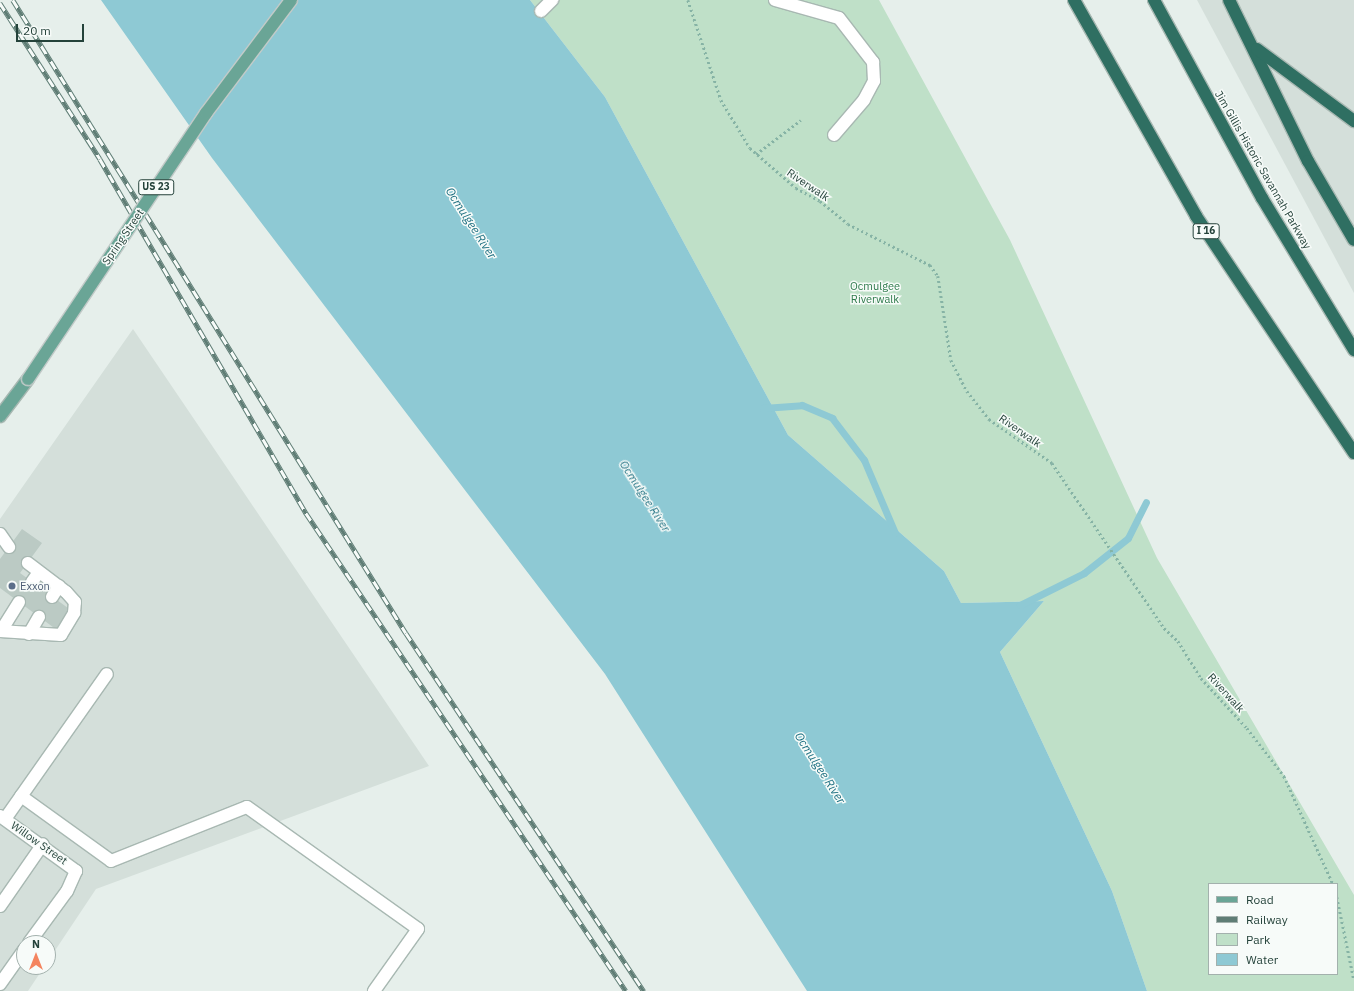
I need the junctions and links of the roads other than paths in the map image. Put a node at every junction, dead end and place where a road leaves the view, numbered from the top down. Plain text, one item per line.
1 (291, 0) edge
2 (552, 0) edge
3 (775, 0) edge
4 (1074, 0) edge
5 (1154, 0) edge
6 (1229, 0) edge
7 (541, 11) dead end
8 (1254, 48) junction
9 (1354, 121) edge
10 (834, 135) dead end
11 (1354, 240) edge
12 (1354, 350) edge
13 (0, 416) edge
14 (1354, 453) edge
15 (0, 534) edge
16 (9, 547) dead end
17 (28, 563) dead end
18 (40, 572) junction
19 (32, 582) dead end
20 (59, 586) junction
21 (52, 597) dead end
22 (19, 602) dead end
23 (40, 617) dead end
24 (1, 631) edge
25 (29, 634) junction
26 (107, 674) dead end
27 (21, 796) junction
28 (3, 817) edge
29 (43, 844) junction
30 (4, 892) edge
31 (0, 906) edge
32 (35, 935) edge
33 (16, 961) edge
34 (0, 984) edge
35 (374, 991) edge

1 - 13 main road, Spring Street / US 23, bridge
2 - 7 street
3 - 10 street
4 - 14 highway, I 16
5 - 12 highway, Jim Gillis Historic Savannah Parkway
6 - 8 highway
8 - 9 highway
8 - 11 highway
15 - 16 street
17 - 18 street
18 - 19 street
18 - 20 street
20 - 21 street
20 - 25 street
22 - 24 street
23 - 25 street
24 - 25 street
26 - 27 street
27 - 28 street
27 - 35 street
28 - 29 street, Willow Street
29 - 30 street
29 - 32 street, Willow Street
30 - 31 street
33 - 34 street

